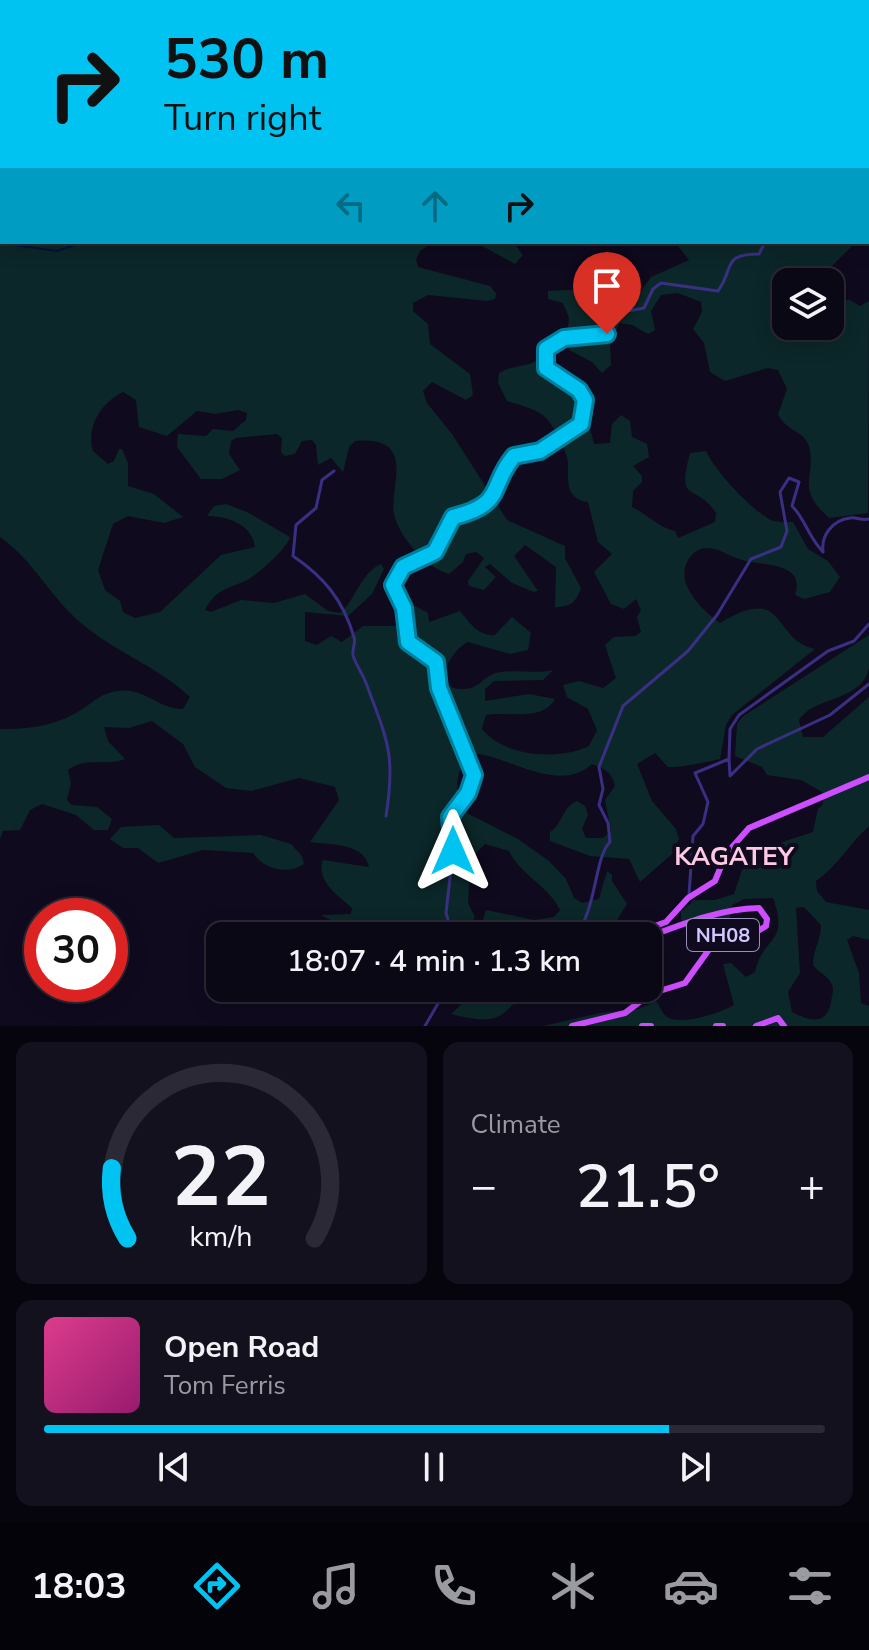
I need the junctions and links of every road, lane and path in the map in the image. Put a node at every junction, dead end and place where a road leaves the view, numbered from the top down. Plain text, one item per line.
1 (764, 244) edge
2 (334, 471) dead end
3 (869, 519) edge
4 (869, 624) edge
5 (869, 684) edge
6 (729, 759) junction
7 (869, 777) edge
8 (386, 816) dead end
9 (688, 898) junction
10 (449, 922) edge
11 (586, 922) edge
12 (662, 923) edge
13 (662, 931) edge
14 (662, 990) edge
15 (439, 1002) edge
16 (639, 1002) edge
17 (425, 1026) edge
18 (572, 1026) edge
19 (642, 1026) edge
20 (651, 1026) edge
21 (716, 1026) edge
22 (723, 1026) edge
23 (756, 1026) edge
24 (784, 1026) edge

1 - 10 street
2 - 8 street
3 - 11 street
4 - 6 street
5 - 6 street
6 - 9 street
7 - 9 main road, NH08
9 - 12 main road, NH08
13 - 14 main road, NH08
15 - 17 street
16 - 18 main road, NH08
19 - 20 main road
21 - 22 main road
23 - 24 main road

